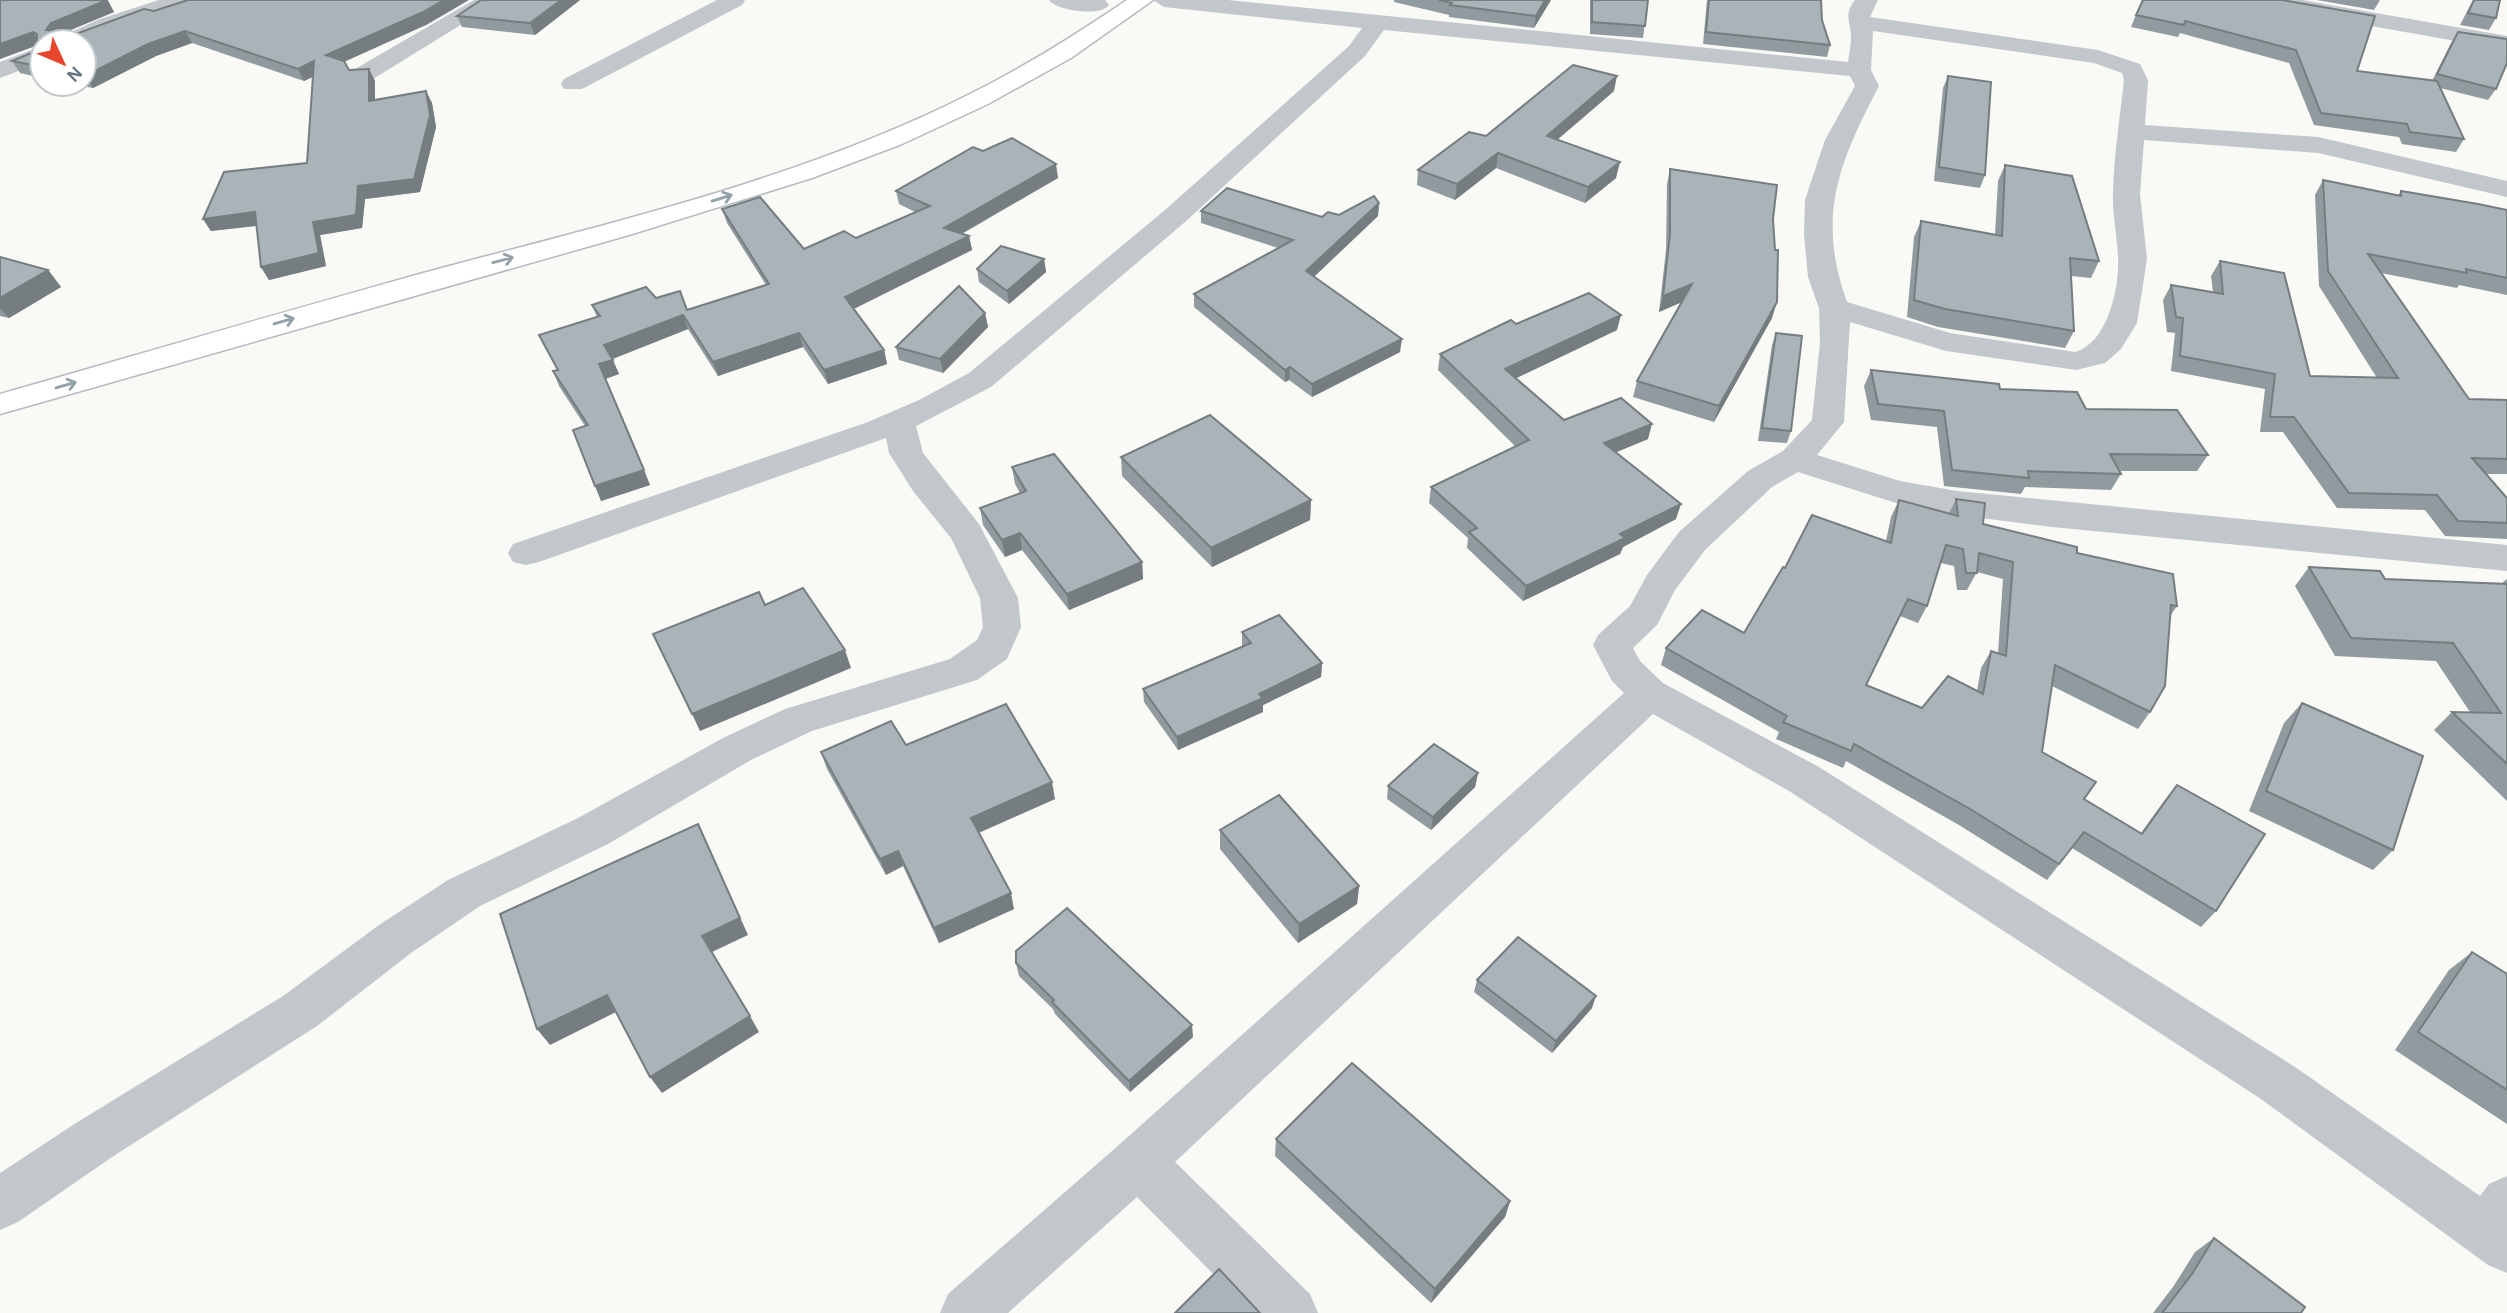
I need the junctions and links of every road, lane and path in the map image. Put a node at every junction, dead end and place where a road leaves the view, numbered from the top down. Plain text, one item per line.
1 (115, 0) edge
2 (181, 0) edge
3 (490, 0) edge
4 (734, 0) edge
5 (1060, 0) edge
6 (1142, 0) edge
7 (1164, 0) edge
8 (2264, 0) edge
9 (1101, 2) edge
10 (1862, 11) edge
11 (138, 15) junction
12 (1377, 23) junction
13 (98, 30) edge
14 (2507, 43) edge
15 (28, 59) edge
16 (1859, 70) junction
17 (0, 71) edge
18 (364, 74) edge
19 (573, 84) dead end
20 (2132, 132) junction
21 (2507, 189) edge
22 (1834, 308) junction
23 (0, 378) edge
24 (0, 404) edge
25 (898, 421) junction
26 (1795, 459) junction
27 (526, 553) dead end
28 (2507, 558) edge
29 (1649, 694) junction
30 (1138, 1162) junction
31 (0, 1204) edge
32 (2500, 1227) edge
33 (967, 1313) edge
34 (1291, 1313) edge

1 - 11 street
2 - 11 street
3 - 18 street
4 - 19 street
5 - 9 street
24 -> 6 main road
7 - 12 street
8 - 14 street
9 - 23 main road
10 - 16 street
10 - 20 street
11 - 13 street
12 - 16 street
12 - 25 street
15 - 17 street
16 - 22 street
20 - 21 street
20 - 22 street
22 - 26 street
25 - 27 street
25 - 31 street
26 - 28 street
26 - 29 street
29 - 30 street
29 - 32 street
30 - 33 street
30 - 34 street

